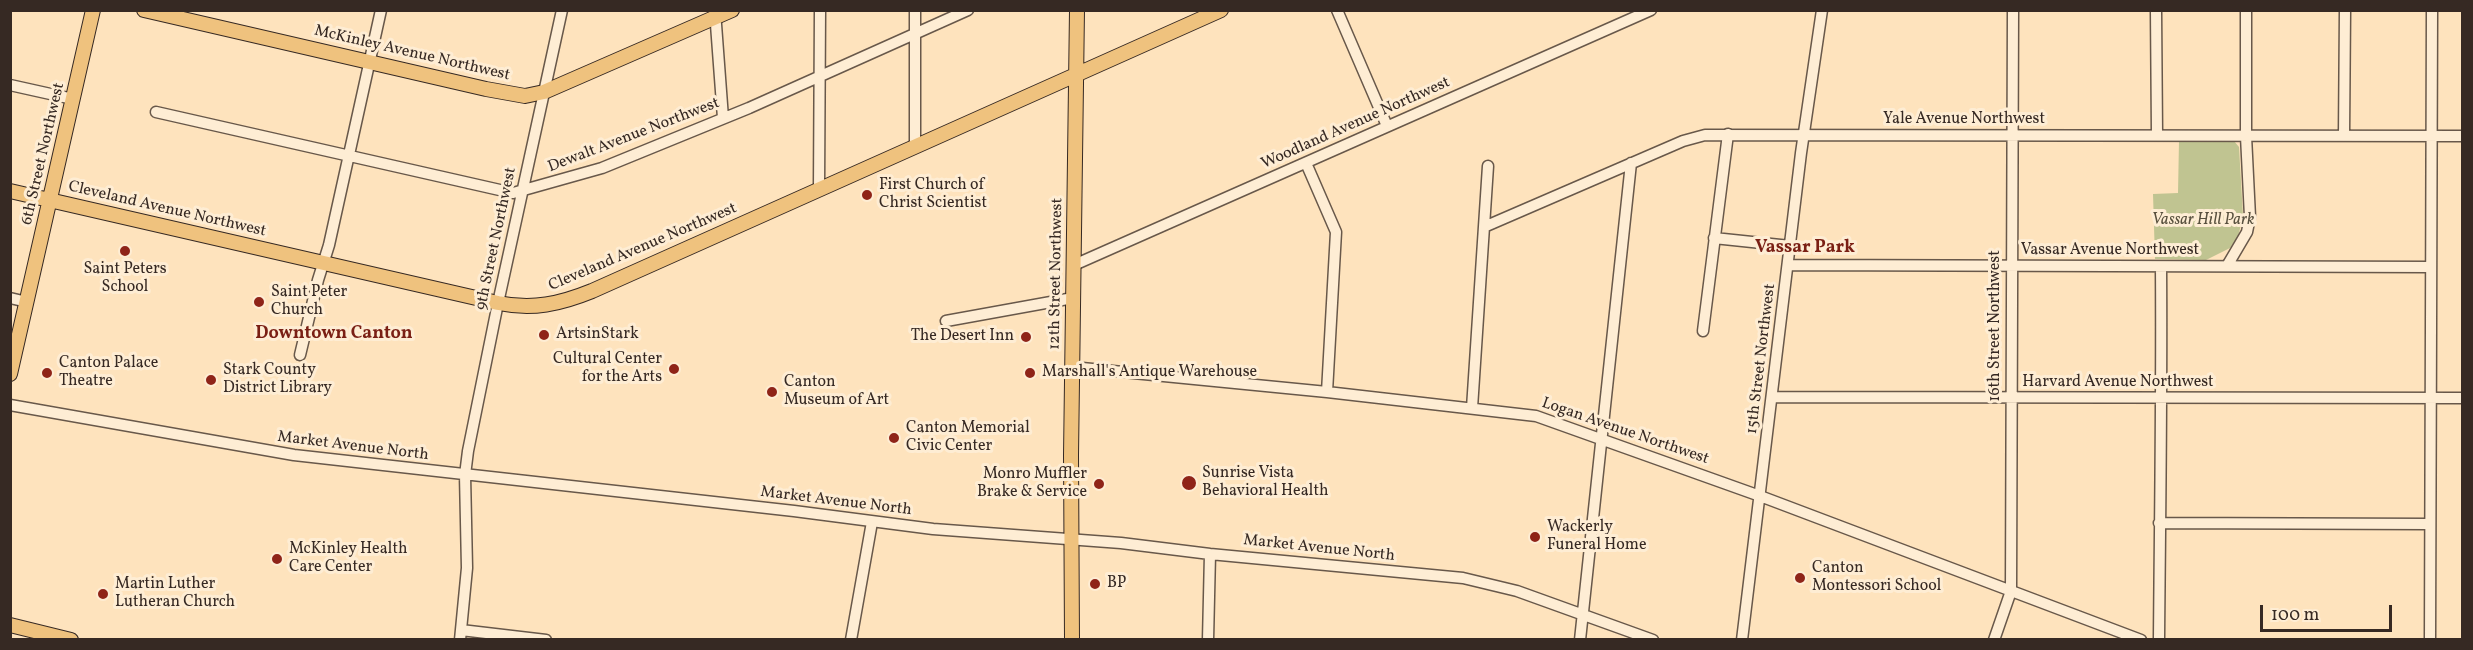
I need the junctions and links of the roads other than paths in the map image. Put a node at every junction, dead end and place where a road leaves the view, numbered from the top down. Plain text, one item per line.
1 (93, 10) edge
2 (144, 10) edge
3 (381, 10) edge
4 (562, 10) edge
5 (732, 10) edge
6 (820, 10) edge
7 (915, 10) edge
8 (968, 10) edge
9 (1077, 10) edge
10 (1221, 10) edge
11 (1337, 10) edge
12 (1651, 10) edge
13 (1822, 10) edge
14 (2013, 10) edge
15 (2156, 10) edge
16 (2246, 10) edge
17 (2345, 10) edge
18 (2432, 10) edge
19 (715, 14) edge
20 (915, 33) junction
21 (370, 62) junction
22 (1076, 75) junction
23 (819, 77) junction
24 (10, 85) edge
25 (544, 92) junction
26 (73, 99) junction
27 (156, 112) dead end
28 (723, 118) junction
29 (1387, 126) junction
30 (1728, 134) junction
31 (1803, 135) junction
32 (2012, 135) junction
33 (2157, 135) junction
34 (2246, 136) junction
35 (2344, 136) junction
36 (2432, 136) junction
37 (2463, 136) edge
38 (915, 147) junction
39 (348, 157) junction
40 (1306, 163) junction
41 (1631, 163) junction
42 (1488, 166) dead end
43 (819, 189) junction
44 (10, 191) edge
45 (524, 191) junction
46 (51, 200) junction
47 (1484, 226) junction
48 (1714, 238) junction
49 (1790, 246) junction
50 (324, 263) junction
51 (1074, 265) junction
52 (1788, 265) junction
53 (2011, 266) junction
54 (2227, 266) junction
55 (2162, 267) junction
56 (2431, 267) junction
57 (10, 298) edge
58 (1073, 298) junction
59 (27, 302) junction
60 (498, 303) junction
61 (946, 321) dead end
62 (1703, 331) dead end
63 (300, 355) dead end
64 (1072, 367) junction
65 (10, 374) edge
66 (1327, 392) junction
67 (1773, 397) junction
68 (2011, 397) junction
69 (2162, 398) junction
70 (2431, 398) junction
71 (2463, 398) edge
72 (10, 405) edge
73 (1472, 408) junction
74 (1602, 439) junction
75 (465, 475) junction
76 (1760, 496) junction
77 (872, 522) junction
78 (2159, 524) junction
79 (2430, 524) junction
80 (1071, 539) junction
81 (1210, 554) junction
82 (2011, 591) junction
83 (1582, 614) junction
84 (10, 625) edge
85 (460, 634) edge
86 (71, 639) edge
87 (546, 639) edge
88 (851, 639) edge
89 (1072, 639) edge
90 (1208, 639) edge
91 (1580, 639) edge
92 (1653, 639) edge
93 (1742, 639) edge
94 (1994, 639) edge
95 (2141, 639) edge
96 (2159, 639) edge
97 (2430, 639) edge

1 - 26 main road, 6th Street Northwest
2 - 21 main road, McKinley Avenue Northwest
3 - 21 street
4 - 25 street, 9th Street Northwest
5 - 19 main road, McKinley Avenue Northwest
6 - 23 street
7 - 20 street
8 - 20 street, Dewalt Avenue Northwest
9 - 22 main road, 12th Street Northwest
10 - 22 main road, Cleveland Avenue Northwest
11 - 29 street
12 - 29 street, Woodland Avenue Northwest
13 - 31 street, 15th Street Northwest
14 - 32 street, 16th Street Northwest
15 - 33 street
16 - 34 street
17 - 35 street
18 - 36 street
19 - 25 main road, McKinley Avenue Northwest
19 - 28 street
20 - 23 street, Dewalt Avenue Northwest
20 - 38 street
21 - 25 main road, McKinley Avenue Northwest
21 - 39 street
22 - 38 main road, Cleveland Avenue Northwest
22 - 51 main road, 12th Street Northwest
23 - 28 street, Dewalt Avenue Northwest
23 - 43 street
24 - 26 street
25 - 45 street, 9th Street Northwest
26 - 46 main road, 6th Street Northwest
27 - 39 street, Dewalt Avenue Northwest
28 - 45 street, Dewalt Avenue Northwest
29 - 40 street, Woodland Avenue Northwest
30 - 31 street, Yale Avenue Northwest
30 - 41 street, Yale Avenue Northwest
30 - 48 street
31 - 32 street, Yale Avenue Northwest
31 - 49 street, 15th Street Northwest
32 - 33 street, Yale Avenue Northwest
32 - 53 street, 16th Street Northwest
33 - 34 street, Yale Avenue Northwest
34 - 35 street, Yale Avenue Northwest
34 - 54 street
35 - 36 street, Yale Avenue Northwest
36 - 37 street, Yale Avenue Northwest
36 - 56 street
38 - 43 main road, Cleveland Avenue Northwest
39 - 45 street, Dewalt Avenue Northwest
39 - 50 street
40 - 51 street, Woodland Avenue Northwest
40 - 66 street
41 - 47 street, Yale Avenue Northwest
41 - 74 street
42 - 47 street
43 - 60 main road, Cleveland Avenue Northwest
44 - 46 main road, Cleveland Avenue Northwest
45 - 60 street, 9th Street Northwest
46 - 50 main road, Cleveland Avenue Northwest
46 - 59 main road, 6th Street Northwest
47 - 73 street
48 - 49 street
48 - 62 street
49 - 52 street, 15th Street Northwest
50 - 60 main road, Cleveland Avenue Northwest
50 - 63 street
51 - 58 main road, 12th Street Northwest
52 - 53 street, Vassar Avenue Northwest
52 - 67 street, 15th Street Northwest
53 - 55 street, Vassar Avenue Northwest
53 - 68 street, 16th Street Northwest
54 - 55 street, Vassar Avenue Northwest
54 - 56 street, Vassar Avenue Northwest
55 - 69 street
56 - 70 street
57 - 59 street
58 - 61 street
58 - 64 main road, 12th Street Northwest
59 - 65 main road, 6th Street Northwest
60 - 75 street, 9th Street Northwest
64 - 66 street, Logan Avenue Northwest
64 - 80 main road, 12th Street Northwest
66 - 73 street, Logan Avenue Northwest
67 - 68 street, Harvard Avenue Northwest
67 - 76 street, 15th Street Northwest
68 - 69 street, Harvard Avenue Northwest
68 - 82 street, 16th Street Northwest
69 - 70 street, Harvard Avenue Northwest
69 - 78 street
70 - 71 street, Harvard Avenue Northwest
70 - 79 street
72 - 75 street, Market Avenue North
73 - 74 street, Logan Avenue Northwest
74 - 76 street, Logan Avenue Northwest
74 - 83 street
75 - 77 street, Market Avenue North
75 - 85 street, 9th Street Northwest
76 - 82 street, Logan Avenue Northwest
76 - 93 street, 15th Street Northwest
77 - 80 street, Market Avenue North
77 - 88 street
78 - 79 street
78 - 96 street
79 - 97 street
80 - 81 street, Market Avenue North
80 - 89 main road, 12th Street Northwest
81 - 83 street, Market Avenue North
81 - 90 street
82 - 94 street, 16th Street Northwest
82 - 95 street, Logan Avenue Northwest
83 - 91 street
83 - 92 street, Market Avenue North
84 - 86 main road
85 - 87 street

